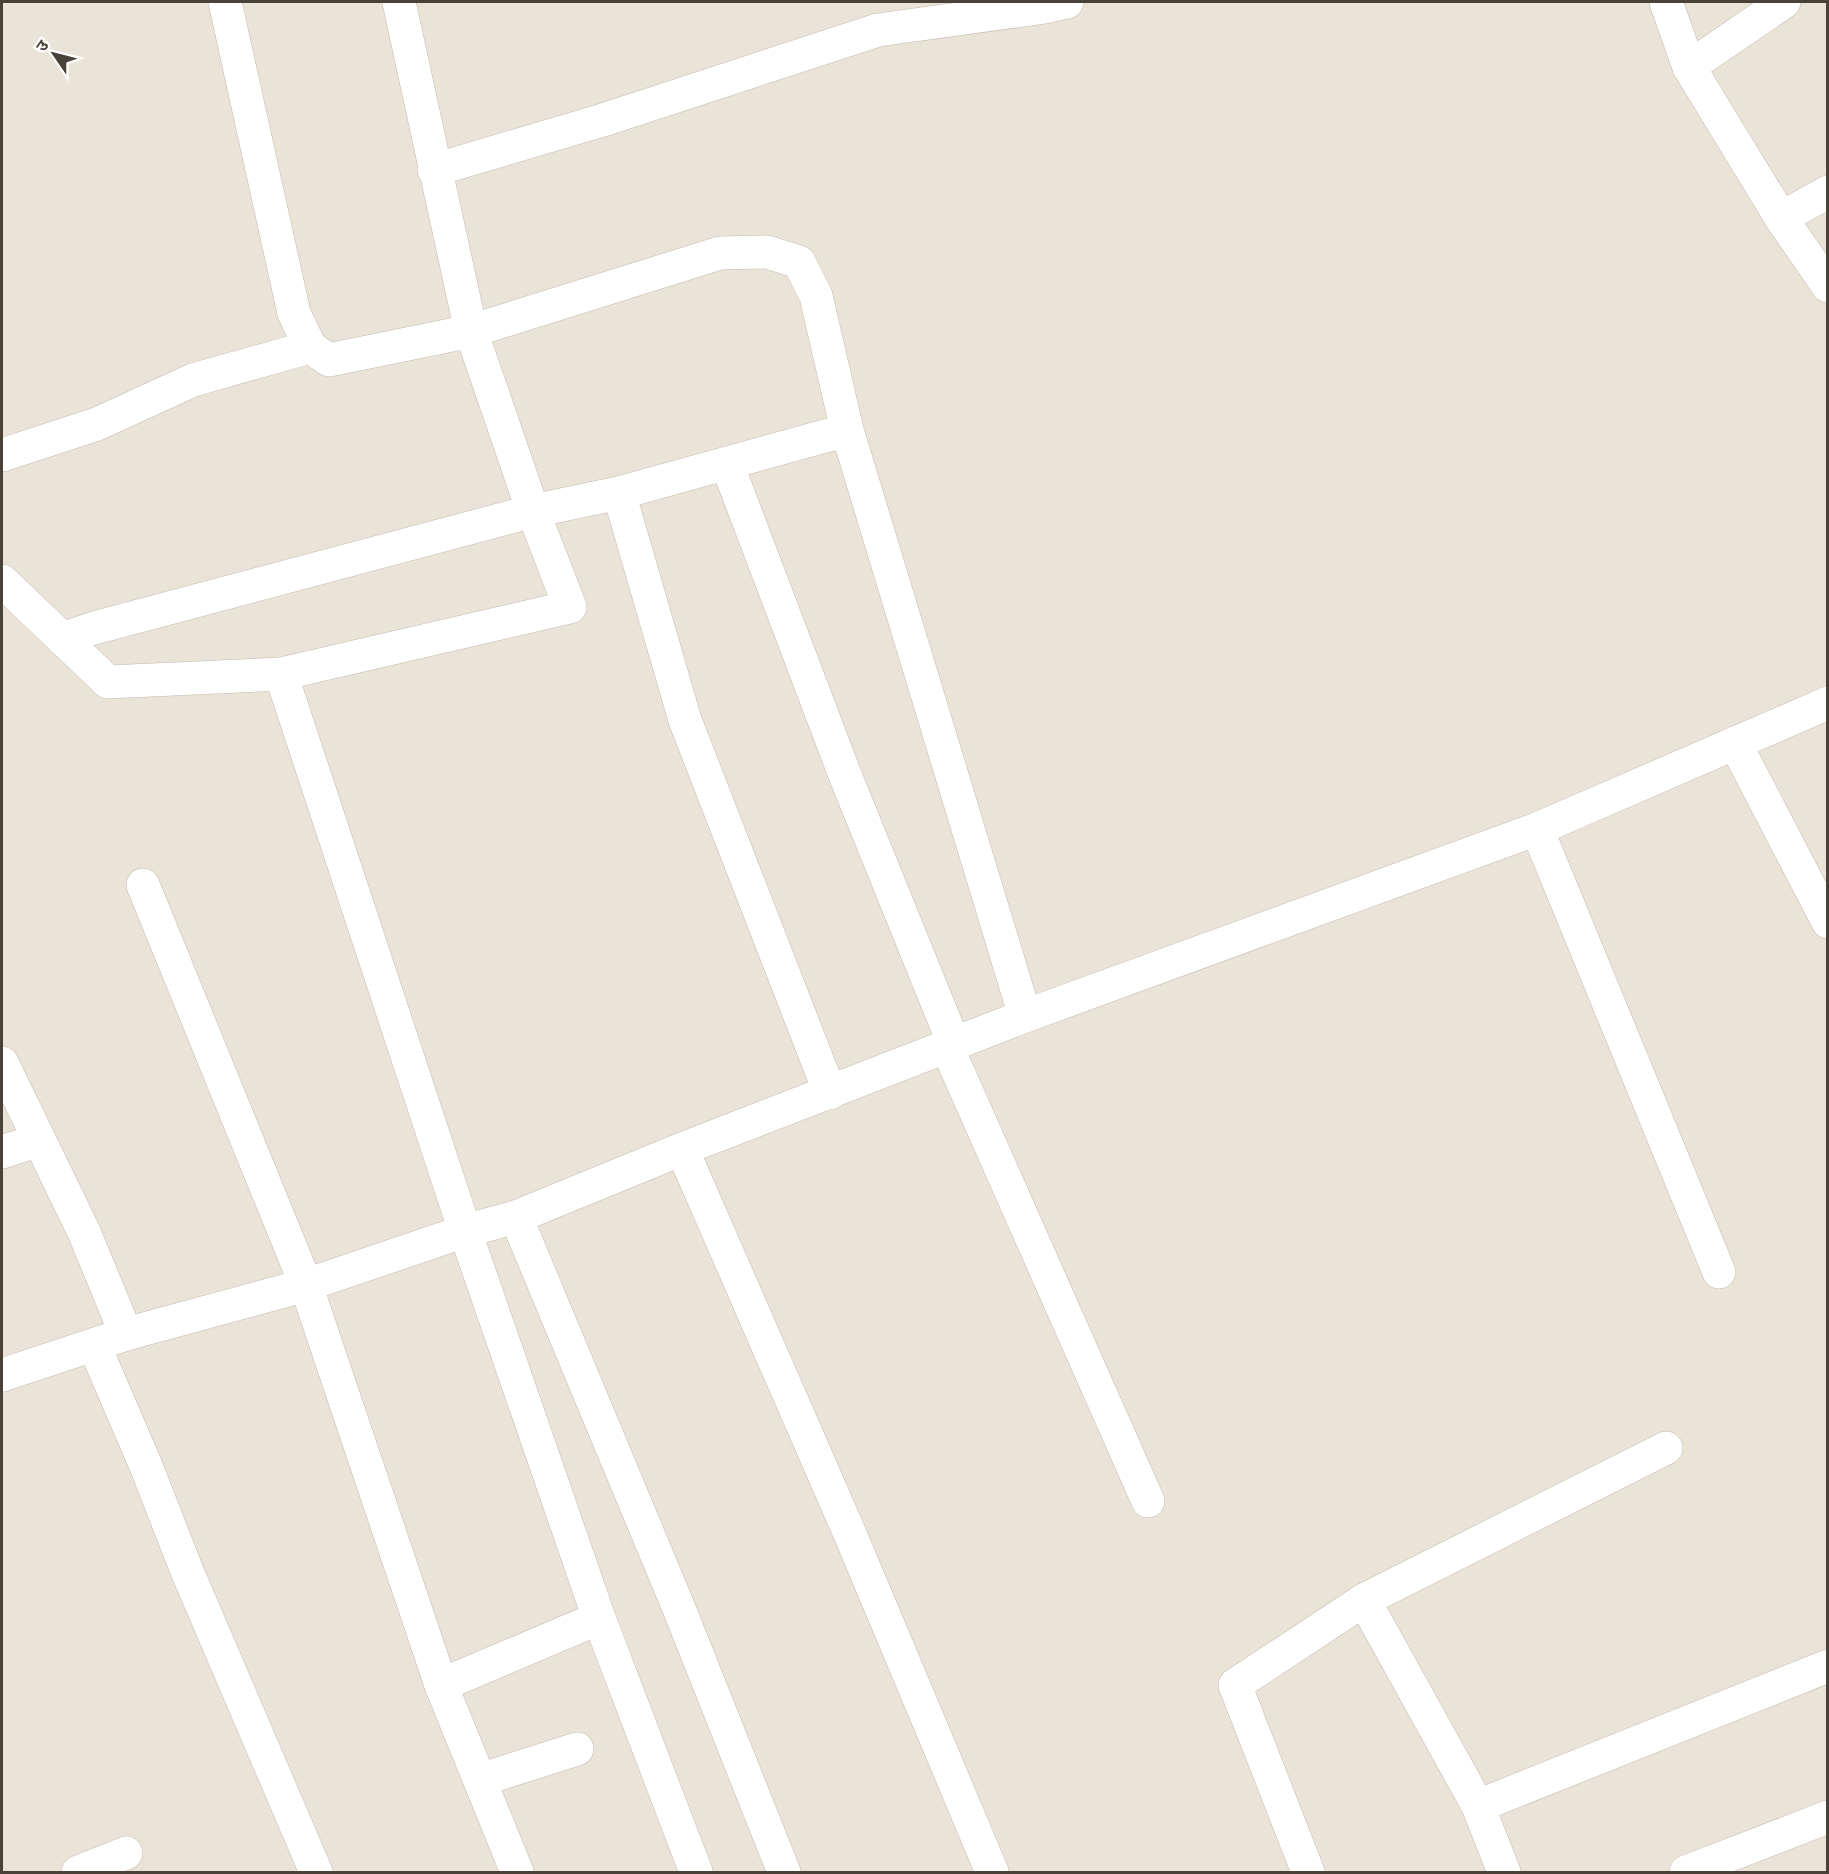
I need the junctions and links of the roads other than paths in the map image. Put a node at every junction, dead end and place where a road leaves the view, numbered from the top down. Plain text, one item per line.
1 (225, 2) edge
2 (399, 2) edge
3 (1067, 2) edge
4 (1666, 2) edge
5 (1784, 2) edge
6 (1689, 67) junction
7 (435, 170) junction
8 (1827, 192) edge
9 (1782, 218) junction
10 (1827, 286) edge
11 (471, 331) junction
12 (310, 347) junction
13 (847, 430) junction
14 (2, 455) edge
15 (727, 464) junction
16 (619, 493) junction
17 (533, 511) junction
18 (2, 580) edge
19 (62, 639) junction
20 (281, 674) junction
21 (1827, 703) edge
22 (1735, 743) junction
23 (1537, 829) junction
24 (143, 885) dead end
25 (1827, 922) edge
26 (1025, 1016) junction
27 (950, 1045) junction
28 (2, 1063) edge
29 (830, 1093) junction
30 (39, 1140) junction
31 (681, 1149) junction
32 (2, 1152) edge
33 (516, 1217) junction
34 (465, 1231) junction
35 (1719, 1272) dead end
36 (306, 1285) junction
37 (126, 1334) junction
38 (94, 1345) junction
39 (2, 1375) edge
40 (1666, 1448) dead end
41 (1148, 1501) dead end
42 (1364, 1600) junction
43 (599, 1618) junction
44 (1827, 1666) edge
45 (441, 1686) junction
46 (577, 1749) dead end
47 (480, 1780) junction
48 (1478, 1806) junction
49 (1827, 1818) edge
50 (126, 1853) dead end
51 (78, 1872) edge
52 (316, 1872) edge
53 (517, 1872) edge
54 (696, 1872) edge
55 (784, 1872) edge
56 (992, 1872) edge
57 (1308, 1872) edge
58 (1504, 1872) edge
59 (1686, 1872) edge

1 - 12 street
2 - 7 street
3 - 7 street
4 - 6 street
5 - 6 street
6 - 9 street
7 - 11 street
8 - 9 street
9 - 10 street
11 - 12 street
11 - 13 street
11 - 17 street
12 - 14 street
13 - 15 street
13 - 26 street
15 - 16 street
15 - 27 street
16 - 17 street
16 - 29 street
17 - 19 street
17 - 20 street
18 - 19 street
19 - 20 street
20 - 34 street
21 - 22 street
22 - 23 street
22 - 25 street
23 - 26 street
23 - 35 street
24 - 36 street
26 - 27 street
27 - 29 street
27 - 41 street
28 - 30 street
29 - 31 street
30 - 32 street
30 - 37 street
31 - 33 street
31 - 56 street
33 - 34 street
33 - 55 street
34 - 36 street
34 - 43 street
36 - 37 street
36 - 45 street
37 - 38 street
38 - 39 street
38 - 52 street
40 - 42 street
42 - 48 street
42 - 57 street
43 - 45 street
43 - 54 street
44 - 48 street
45 - 47 street
46 - 47 street
47 - 53 street
48 - 58 street
49 - 59 street
50 - 51 street

